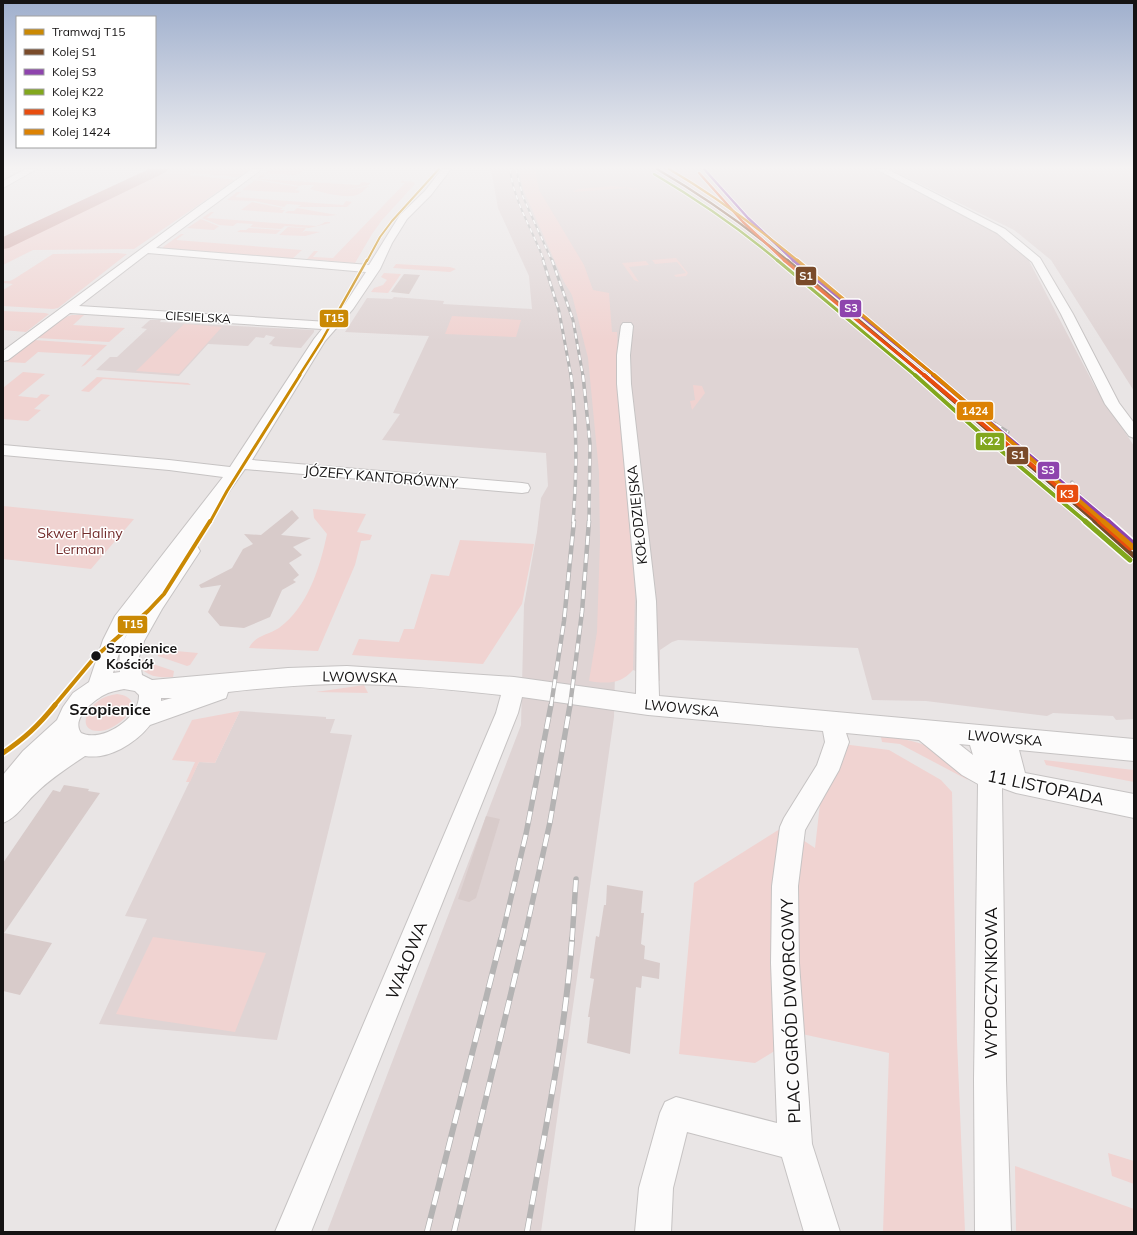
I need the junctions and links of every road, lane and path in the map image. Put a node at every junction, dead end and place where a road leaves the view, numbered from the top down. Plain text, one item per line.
1 (178, 227) edge
2 (397, 227) edge
3 (992, 227) edge
4 (146, 250) junction
5 (374, 268) junction
6 (66, 309) junction
7 (331, 326) junction
8 (627, 326) dead end
9 (3, 356) edge
10 (1134, 434) edge
11 (3, 450) edge
12 (238, 468) junction
13 (522, 488) dead end
14 (230, 684) junction
15 (140, 685) junction
16 (514, 686) junction
17 (98, 687) junction
18 (648, 705) junction
19 (145, 717) junction
20 (832, 722) junction
21 (67, 726) junction
22 (924, 731) junction
23 (970, 735) junction
24 (1004, 738) junction
25 (81, 745) junction
26 (1134, 750) edge
27 (992, 774) junction
28 (9, 777) edge
29 (3, 798) edge
30 (1134, 806) edge
31 (3, 811) edge
32 (795, 1144) junction
33 (293, 1232) edge
34 (653, 1232) edge
35 (822, 1232) edge
36 (992, 1232) edge

1 - 4 street
2 - 5 street
3 - 10 street
4 - 5 street
4 - 6 street
5 - 7 street
6 - 7 street, CIESIELSKA
6 - 9 street
7 - 12 street
8 - 18 street, KOŁODZIEJSKA
11 - 12 street, JÓZEFY KANTORÓWNY
12 - 13 street, JÓZEFY KANTORÓWNY
12 - 15 street
12 - 17 street
14 - 15 street, LWOWSKA
14 - 16 street, LWOWSKA
14 - 19 street, LWOWSKA
15 - 17 street
15 - 19 street
16 - 18 street, LWOWSKA
16 - 33 street, WAŁOWA
17 - 21 street
18 - 20 street, LWOWSKA
19 - 25 street
20 - 22 street, LWOWSKA
20 - 32 street, PLAC OGRÓD DWORCOWY
21 - 25 street
21 - 28 street
22 - 23 street, LWOWSKA
22 - 27 street, 11 LISTOPADA
23 - 24 street, LWOWSKA
23 - 27 street, WYPOCZYNKOWA
24 - 26 street, LWOWSKA
24 - 27 street, WYPOCZYNKOWA
25 - 31 street
27 - 30 street, 11 LISTOPADA
27 - 36 street, WYPOCZYNKOWA
28 - 29 street
32 - 34 street, PLAC OGRÓD DWORCOWY
32 - 35 street, PLAC OGRÓD DWORCOWY

